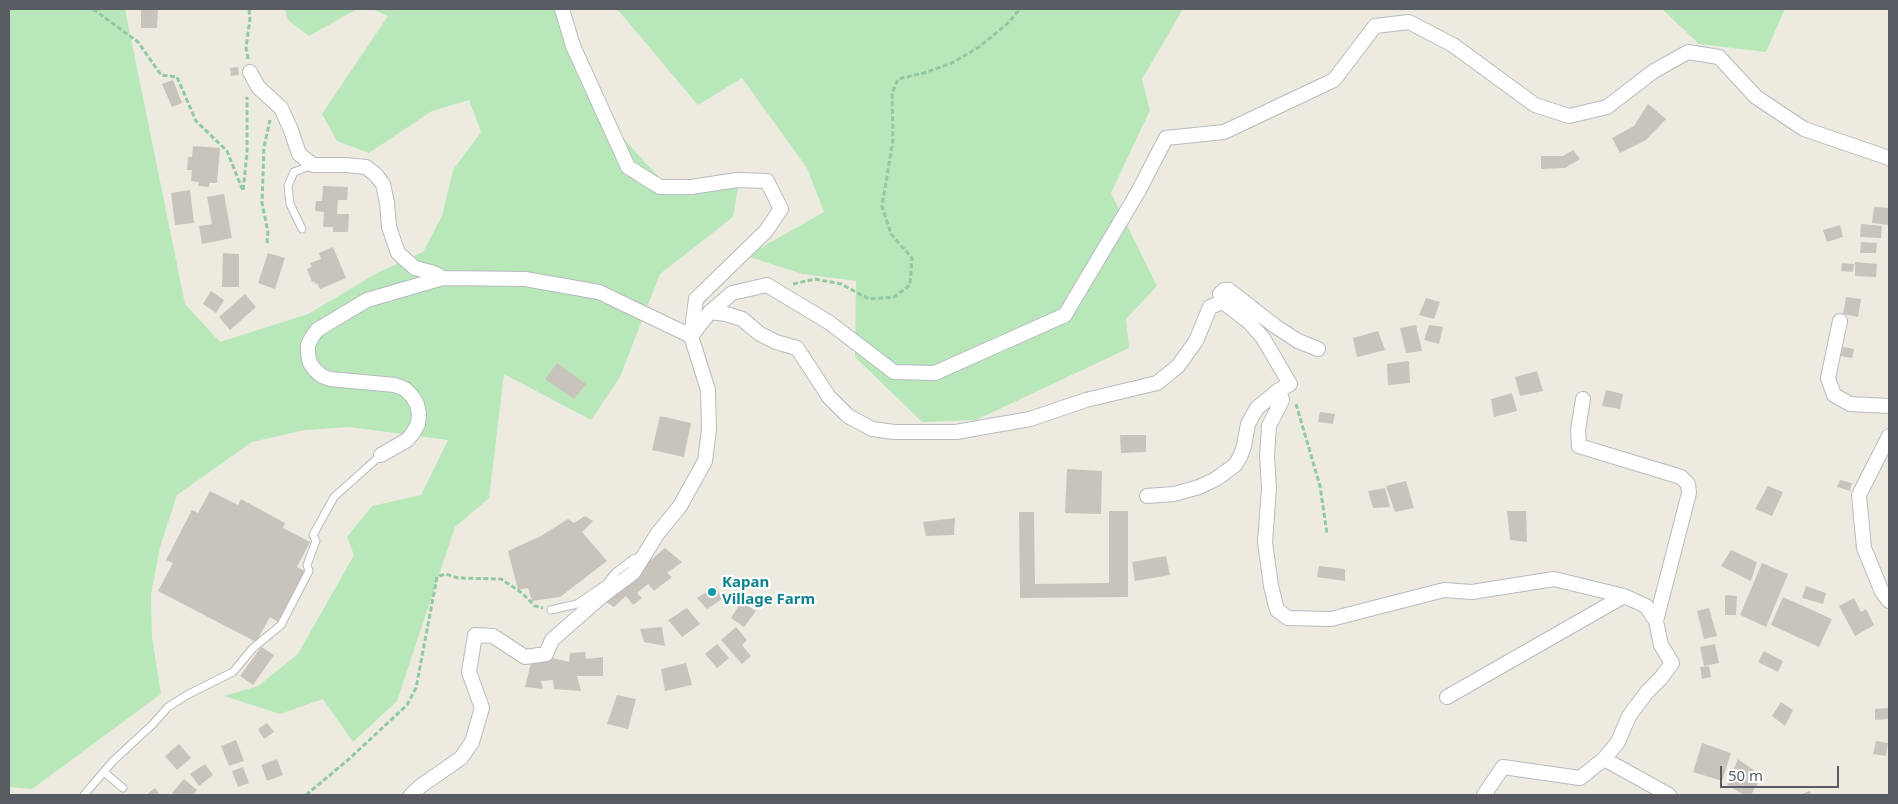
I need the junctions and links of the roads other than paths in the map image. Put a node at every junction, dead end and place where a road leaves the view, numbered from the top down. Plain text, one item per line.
1 (562, 9) edge
2 (252, 76) road end
3 (1889, 158) edge
4 (313, 165) junction
5 (302, 229) dead end
6 (443, 278) junction
7 (1223, 302) junction
8 (710, 312) junction
9 (1840, 321) dead end
10 (690, 336) junction
11 (1318, 349) dead end
12 (1285, 387) junction
13 (1583, 399) dead end
14 (1889, 406) edge
15 (1889, 436) edge
16 (381, 454) joint
17 (1147, 496) dead end
18 (644, 556) junction
19 (1624, 596) junction
20 (1889, 601) edge
21 (551, 610) road end
22 (1656, 621) junction
23 (1447, 697) dead end
24 (1604, 759) junction
25 (104, 772) junction
26 (123, 788) dead end
27 (84, 795) edge
28 (411, 795) edge
29 (1484, 795) edge
30 (1669, 795) edge

1 - 10 street
2 - 4 street
3 - 8 street
4 - 5 lane
4 - 6 street
6 - 10 street
6 - 16 street
7 - 8 street
7 - 11 street
7 - 12 street
8 - 10 street
9 - 14 street
10 - 18 street
12 - 17 street
12 - 19 street
13 - 22 street
15 - 20 street
16 - 25 lane
18 - 21 lane
18 - 28 street
19 - 22 street
19 - 23 street
22 - 24 street
24 - 29 street
24 - 30 street
25 - 26 lane
25 - 27 lane

